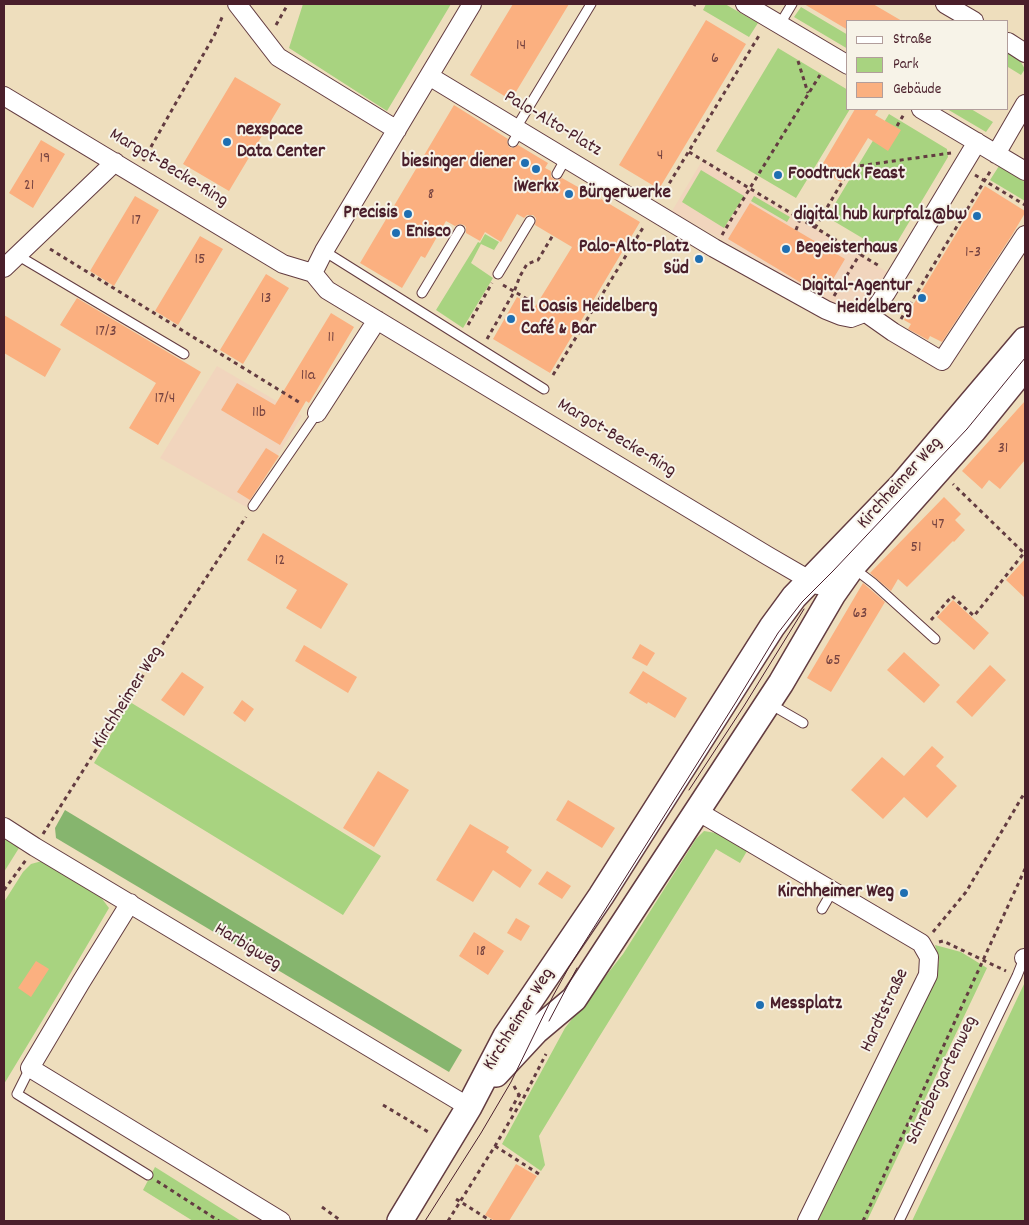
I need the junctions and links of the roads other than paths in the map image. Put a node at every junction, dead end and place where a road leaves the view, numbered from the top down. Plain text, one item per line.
1 (472, 4) edge
2 (591, 4) edge
3 (745, 4) edge
4 (792, 4) edge
5 (944, 4) edge
6 (231, 8) edge
7 (972, 20) edge
8 (775, 21) junction
9 (1009, 43) edge
10 (1025, 53) edge
11 (846, 64) edge
12 (429, 76) junction
13 (4, 96) edge
14 (1025, 104) edge
15 (923, 110) edge
16 (397, 130) junction
17 (517, 133) junction
18 (977, 142) junction
19 (998, 155) junction
20 (566, 158) junction
21 (114, 162) junction
22 (1025, 171) edge
23 (557, 174) dead end
24 (530, 221) dead end
25 (460, 230) dead end
26 (1025, 234) edge
27 (324, 252) junction
28 (17, 255) junction
29 (4, 268) edge
30 (313, 273) junction
31 (498, 274) road end
32 (422, 293) dead end
33 (866, 313) junction
34 (376, 320) junction
35 (1025, 340) edge
36 (184, 354) dead end
37 (1025, 367) edge
38 (544, 389) dead end
39 (317, 412) joint
40 (253, 506) road end
41 (852, 567) junction
42 (811, 580) junction
43 (833, 594) junction
44 (935, 639) dead end
45 (768, 703) junction
46 (803, 723) dead end
47 (697, 811) junction
48 (4, 827) edge
49 (833, 890) junction
50 (130, 904) junction
51 (822, 909) dead end
52 (1025, 958) edge
53 (30, 1068) junction
54 (469, 1107) junction
55 (148, 1175) road end
56 (281, 1221) edge
57 (400, 1221) edge
58 (807, 1221) edge
59 (899, 1221) edge

1 - 12 street
2 - 17 lane
3 - 8 street
4 - 8 lane
5 - 7 street
6 - 16 street
8 - 11 street
9 - 10 street
12 - 16 street
12 - 17 street, Palo-Alto-Platz
13 - 21 street, Margot-Becke-Ring
14 - 19 street
15 - 18 street
16 - 27 street
17 - 20 street, Palo-Alto-Platz
18 - 19 street
18 - 33 street
19 - 22 street
20 - 23 lane
20 - 33 street, Palo-Alto-Platz
21 - 28 street
21 - 30 street, Margot-Becke-Ring
24 - 31 lane
25 - 32 lane
26 - 33 street
27 - 30 street
27 - 38 lane
28 - 29 street
28 - 36 lane
30 - 34 street, Margot-Becke-Ring
34 - 39 street
34 - 42 street, Margot-Becke-Ring
35 - 42 street, Kirchheimer Weg
37 - 41 street, Kirchheimer Weg
39 - 40 lane
41 - 43 street, Kirchheimer Weg
41 - 44 lane
42 - 43 street, Margot-Becke-Ring
42 - 54 street, Kirchheimer Weg
43 - 45 street, Kirchheimer Weg
45 - 46 lane
45 - 47 street, Kirchheimer Weg
47 - 49 street
47 - 54 street, Kirchheimer Weg
48 - 50 street, Harbigweg
49 - 51 lane
49 - 58 street, Hardtstraße
50 - 53 street
50 - 54 street, Harbigweg
52 - 59 lane, Schrebergartenweg
53 - 55 lane
53 - 56 street
54 - 57 street, Kirchheimer Weg

